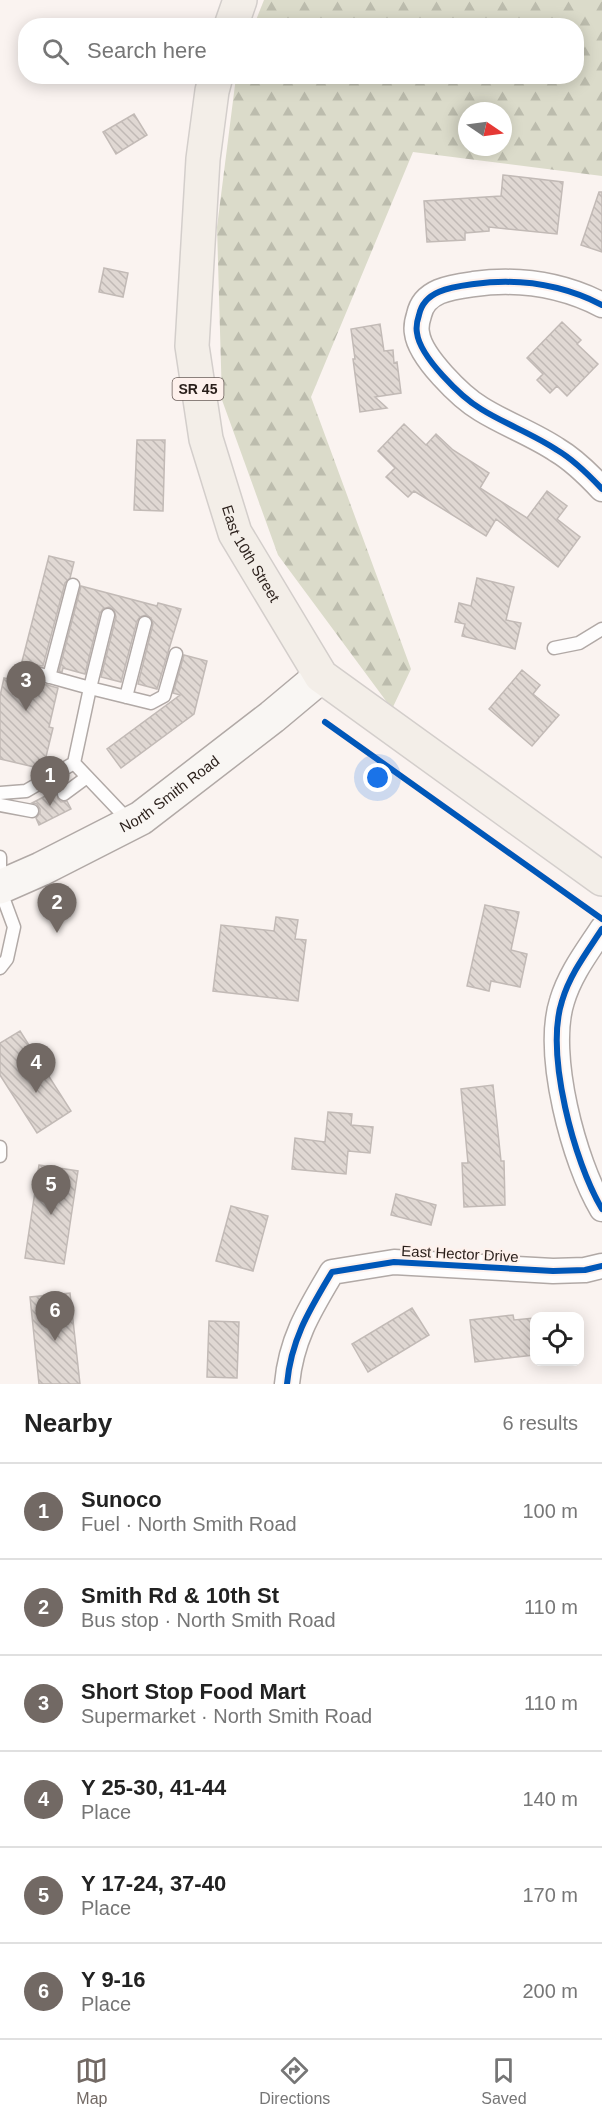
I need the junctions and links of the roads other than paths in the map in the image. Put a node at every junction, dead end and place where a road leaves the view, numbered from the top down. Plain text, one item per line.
1 (240, 0) edge
2 (234, 18) edge
3 (214, 84) edge
4 (602, 305) edge
5 (602, 489) edge
6 (73, 585) dead end
7 (108, 615) dead end
8 (145, 623) dead end
9 (602, 629) edge
10 (554, 648) dead end
11 (176, 654) dead end
12 (36, 673) dead end
13 (321, 676) junction
14 (49, 677) junction
15 (90, 688) junction
16 (126, 697) junction
17 (74, 763) junction
18 (87, 777) junction
19 (0, 793) edge
20 (64, 794) dead end
21 (0, 806) edge
22 (32, 811) dead end
23 (131, 823) junction
24 (0, 858) edge
25 (0, 873) edge
26 (602, 879) edge
27 (0, 888) edge
28 (602, 929) edge
29 (0, 968) edge
30 (0, 1147) edge
31 (0, 1156) edge
32 (602, 1209) edge
33 (602, 1266) edge
34 (287, 1384) edge

1 - 2 main road
3 - 13 main road, East 10th Street / SR 45
4 - 5 street
6 - 14 lane
7 - 15 lane
8 - 16 lane
9 - 10 lane
11 - 16 lane
12 - 14 lane
13 - 23 main road, North Smith Road
13 - 26 main road, East 10th Street / SR 45
14 - 15 lane
15 - 16 lane
15 - 17 lane
17 - 18 lane
17 - 19 lane
18 - 20 lane
18 - 23 lane
21 - 22 lane
23 - 27 main road, North Smith Road
24 - 25 lane
27 - 29 lane
28 - 32 street
30 - 31 lane
33 - 34 street, East Hector Drive

